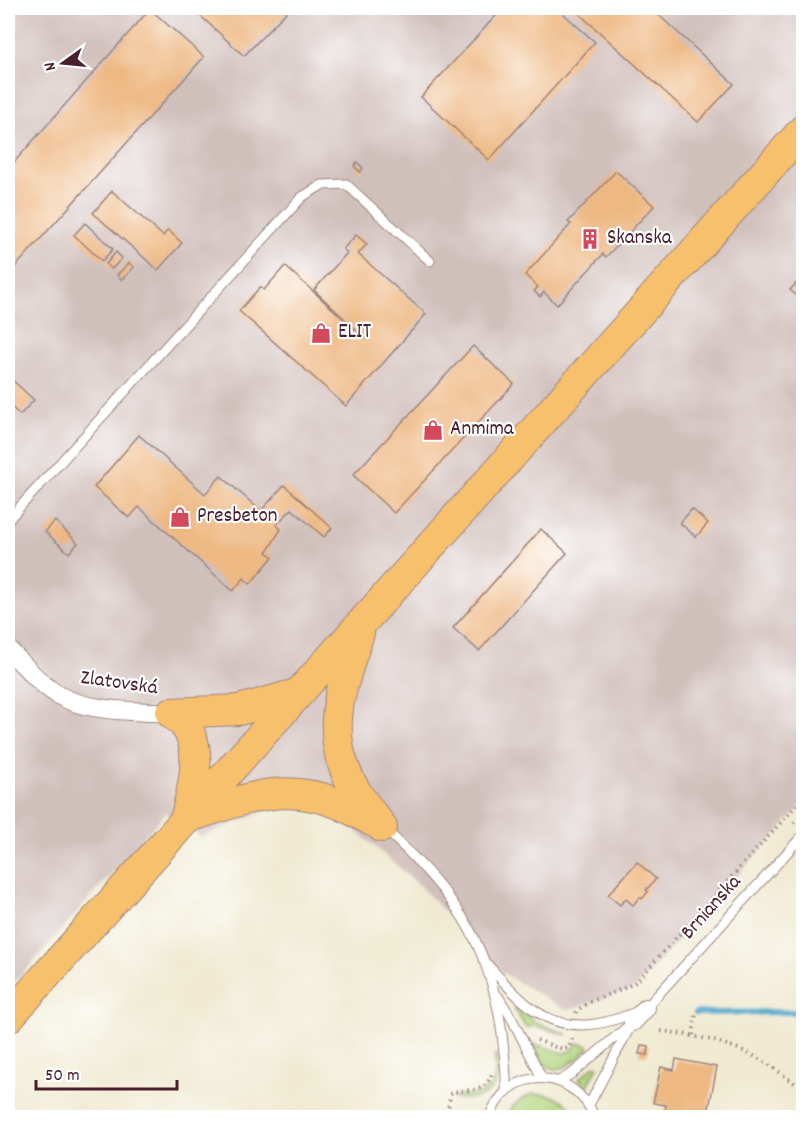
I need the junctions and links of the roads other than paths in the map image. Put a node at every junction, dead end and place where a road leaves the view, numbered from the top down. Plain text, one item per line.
1 (804, 129) edge
2 (430, 261) dead end
3 (8, 520) edge
4 (363, 620) junction
5 (8, 649) edge
6 (297, 694) junction
7 (171, 714) junction
8 (186, 818) junction
9 (382, 827) junction
10 (804, 834) edge
11 (487, 964) junction
12 (495, 992) junction
13 (646, 1008) junction
14 (8, 1018) edge
15 (633, 1022) junction
16 (542, 1078) junction
17 (559, 1081) junction
18 (506, 1092) junction
19 (589, 1106) junction
20 (489, 1118) edge
21 (595, 1118) edge

1 - 4 main road
2 - 3 lane
4 - 6 main road
4 - 9 main road
5 - 7 street, Zlatovská
6 - 7 main road
6 - 8 main road
7 - 8 main road
8 - 9 main road
8 - 14 main road
9 - 11 lane
10 - 13 lane, Brnianska
11 - 12 lane
11 - 13 lane
12 - 16 lane
12 - 18 lane
13 - 15 street
15 - 17 lane
15 - 19 lane
16 - 17 lane
16 - 18 lane
17 - 19 lane
18 - 20 lane
19 - 21 lane

